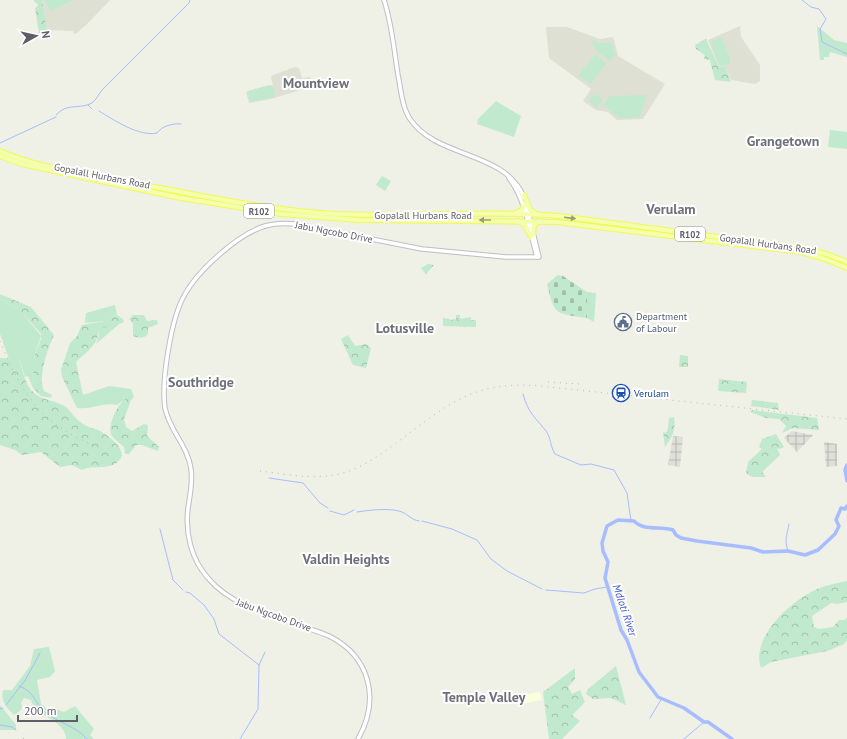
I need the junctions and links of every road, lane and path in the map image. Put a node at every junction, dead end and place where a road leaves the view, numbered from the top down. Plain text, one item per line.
1 (384, 0) edge
2 (0, 151) edge
3 (0, 156) edge
4 (507, 175) junction
5 (524, 195) junction
6 (524, 205) junction
7 (514, 214) junction
8 (527, 214) junction
9 (539, 215) junction
10 (507, 220) junction
11 (529, 220) junction
12 (540, 221) junction
13 (532, 236) junction
14 (534, 246) junction
15 (538, 257) junction
16 (525, 258) junction
17 (847, 262) edge
18 (847, 268) edge
19 (358, 739) edge

1 - 4 main road
2 - 7 main road, Gopalall Hurbans Road / R102
10 -> 3 main road, Gopalall Hurbans Road / R102
4 - 5 main road
4 - 6 main road
5 - 8 main road
5 - 9 main road
6 - 7 main road
6 - 8 main road
7 - 8 main road, Gopalall Hurbans Road / R102
8 - 9 main road, Gopalall Hurbans Road / R102
8 - 11 main road
9 -> 17 main road, Gopalall Hurbans Road / R102
10 - 11 main road, Gopalall Hurbans Road / R102
10 - 13 main road
11 - 12 main road, Gopalall Hurbans Road / R102
11 - 13 main road
12 - 13 main road
12 - 18 main road, Gopalall Hurbans Road / R102
13 - 14 main road
13 - 15 main road
14 - 15 main road
14 - 16 main road
15 - 16 main road, Jabu Ngcobo Drive
16 - 19 main road, Jabu Ngcobo Drive

